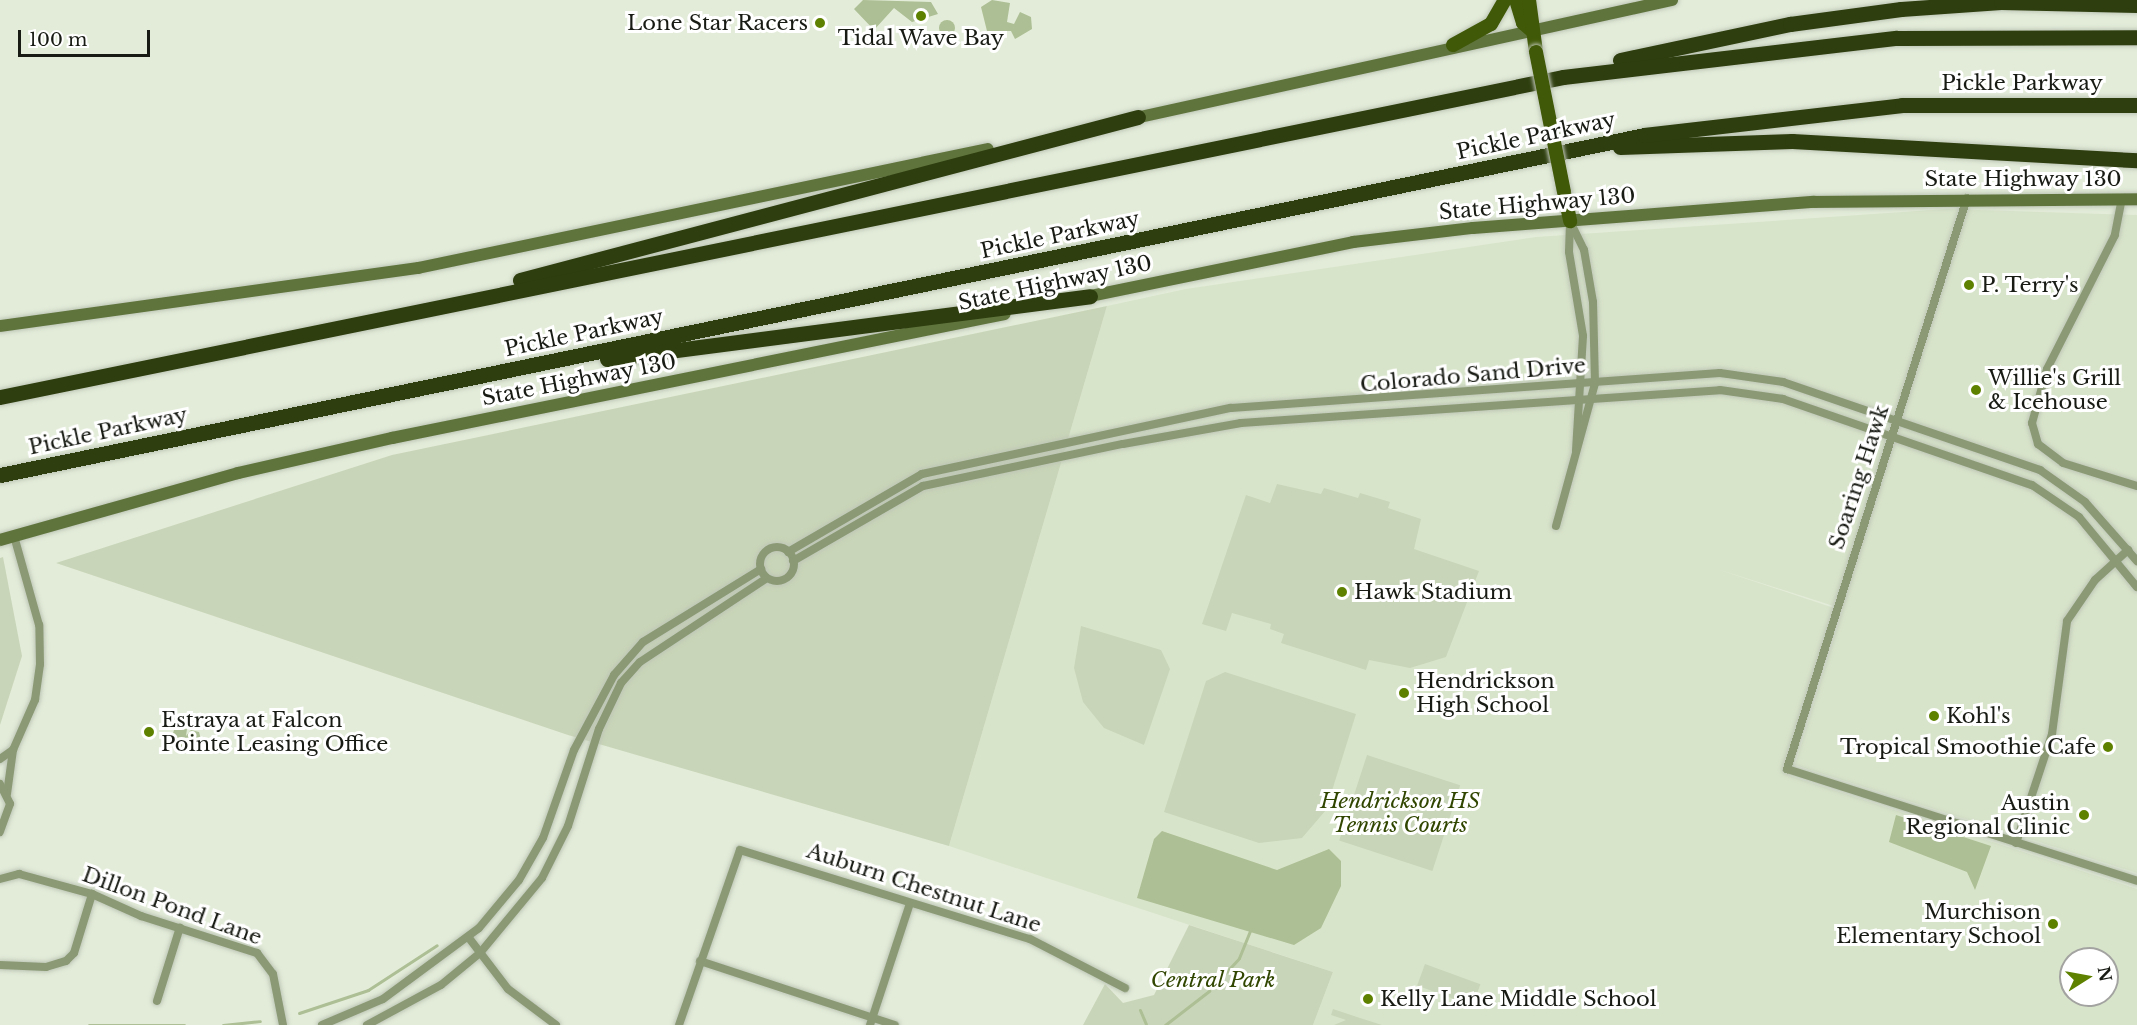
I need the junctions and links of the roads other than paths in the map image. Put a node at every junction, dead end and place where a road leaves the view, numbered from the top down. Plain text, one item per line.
1 (1505, 0) edge
2 (1516, 0) edge
3 (1529, 0) edge
4 (1672, 0) edge
5 (2137, 5) edge
6 (1531, 30) junction
7 (2137, 37) edge
8 (1453, 45) junction
9 (1563, 77) junction
10 (2137, 105) edge
11 (1138, 117) junction
12 (1587, 149) junction
13 (2137, 160) edge
14 (1967, 198) junction
15 (2122, 198) junction
16 (2137, 199) edge
17 (1570, 221) junction
18 (1090, 296) junction
19 (0, 326) edge
20 (317, 331) junction
21 (473, 377) junction
22 (1595, 383) junction
23 (1584, 384) junction
24 (0, 397) edge
25 (1586, 400) junction
26 (1231, 408) junction
27 (1896, 419) junction
28 (1219, 427) junction
29 (1891, 434) junction
30 (0, 475) edge
31 (2137, 486) edge
32 (1556, 526) dead end
33 (14, 536) junction
34 (0, 540) edge
35 (2128, 550) junction
36 (788, 552) junction
37 (2115, 560) junction
38 (793, 561) junction
39 (2137, 561) edge
40 (761, 569) junction
41 (767, 578) junction
42 (2137, 587) edge
43 (632, 654) junction
44 (640, 662) junction
45 (13, 750) junction
46 (0, 759) edge
47 (0, 784) edge
48 (7, 794) junction
49 (0, 832) edge
50 (2016, 843) junction
51 (0, 879) edge
52 (2137, 881) edge
53 (92, 894) junction
54 (910, 903) junction
55 (180, 927) junction
56 (469, 938) junction
57 (480, 953) junction
58 (700, 961) junction
59 (0, 965) edge
60 (1125, 988) dead end
61 (157, 1001) dead end
62 (871, 1021) edge
63 (283, 1025) edge
64 (322, 1025) edge
65 (367, 1025) edge
66 (556, 1025) edge
67 (679, 1025) edge
68 (895, 1025) edge

1 - 8 main road
2 - 6 main road
3 - 6 main road
4 - 6 main road
5 - 9 highway
6 - 8 main road
6 - 17 main road, bridge
7 - 9 highway
8 - 11 main road
9 - 20 highway
10 - 12 highway, Pickle Parkway
11 - 19 main road
11 - 20 highway
12 - 13 highway
12 - 21 highway, Pickle Parkway
14 - 15 main road, State Highway 130
14 - 17 main road, State Highway 130
14 - 27 street, Soaring Hawk
15 - 16 main road, State Highway 130
15 - 31 street
17 - 18 main road, State Highway 130
17 - 22 street
17 - 23 street
18 - 21 highway
18 - 33 main road, State Highway 130
20 - 24 highway
21 - 30 highway, Pickle Parkway
22 - 23 street, Colorado Sand Drive
22 - 25 street
22 - 27 street, Colorado Sand Drive
23 - 25 street
23 - 26 street, Colorado Sand Drive
25 - 28 street, Colorado Sand Drive
25 - 29 street, Colorado Sand Drive
25 - 32 street
26 - 28 street
26 - 36 street, Colorado Sand Drive
27 - 29 street, Soaring Hawk
27 - 35 street, Colorado Sand Drive
28 - 38 street, Colorado Sand Drive
29 - 37 street, Colorado Sand Drive
29 - 50 street, Soaring Hawk
33 - 34 main road, State Highway 130
33 - 45 street
35 - 37 street
35 - 39 street, Colorado Sand Drive
36 - 38 street
36 - 40 street
37 - 42 street, Colorado Sand Drive
37 - 50 street
38 - 41 street
40 - 41 street
40 - 43 street
41 - 44 street
43 - 44 street
43 - 56 street
44 - 57 street
45 - 46 street
45 - 48 street
47 - 48 street
48 - 49 street
50 - 52 street
51 - 53 street, Dillon Pond Lane
53 - 55 street, Dillon Pond Lane
53 - 59 street
54 - 58 street, Auburn Chestnut Lane
54 - 60 street, Auburn Chestnut Lane
54 - 62 street
55 - 61 street
55 - 63 street, Dillon Pond Lane
56 - 57 street
56 - 64 street
57 - 65 street
57 - 66 street
58 - 62 street
58 - 67 street
62 - 68 street

